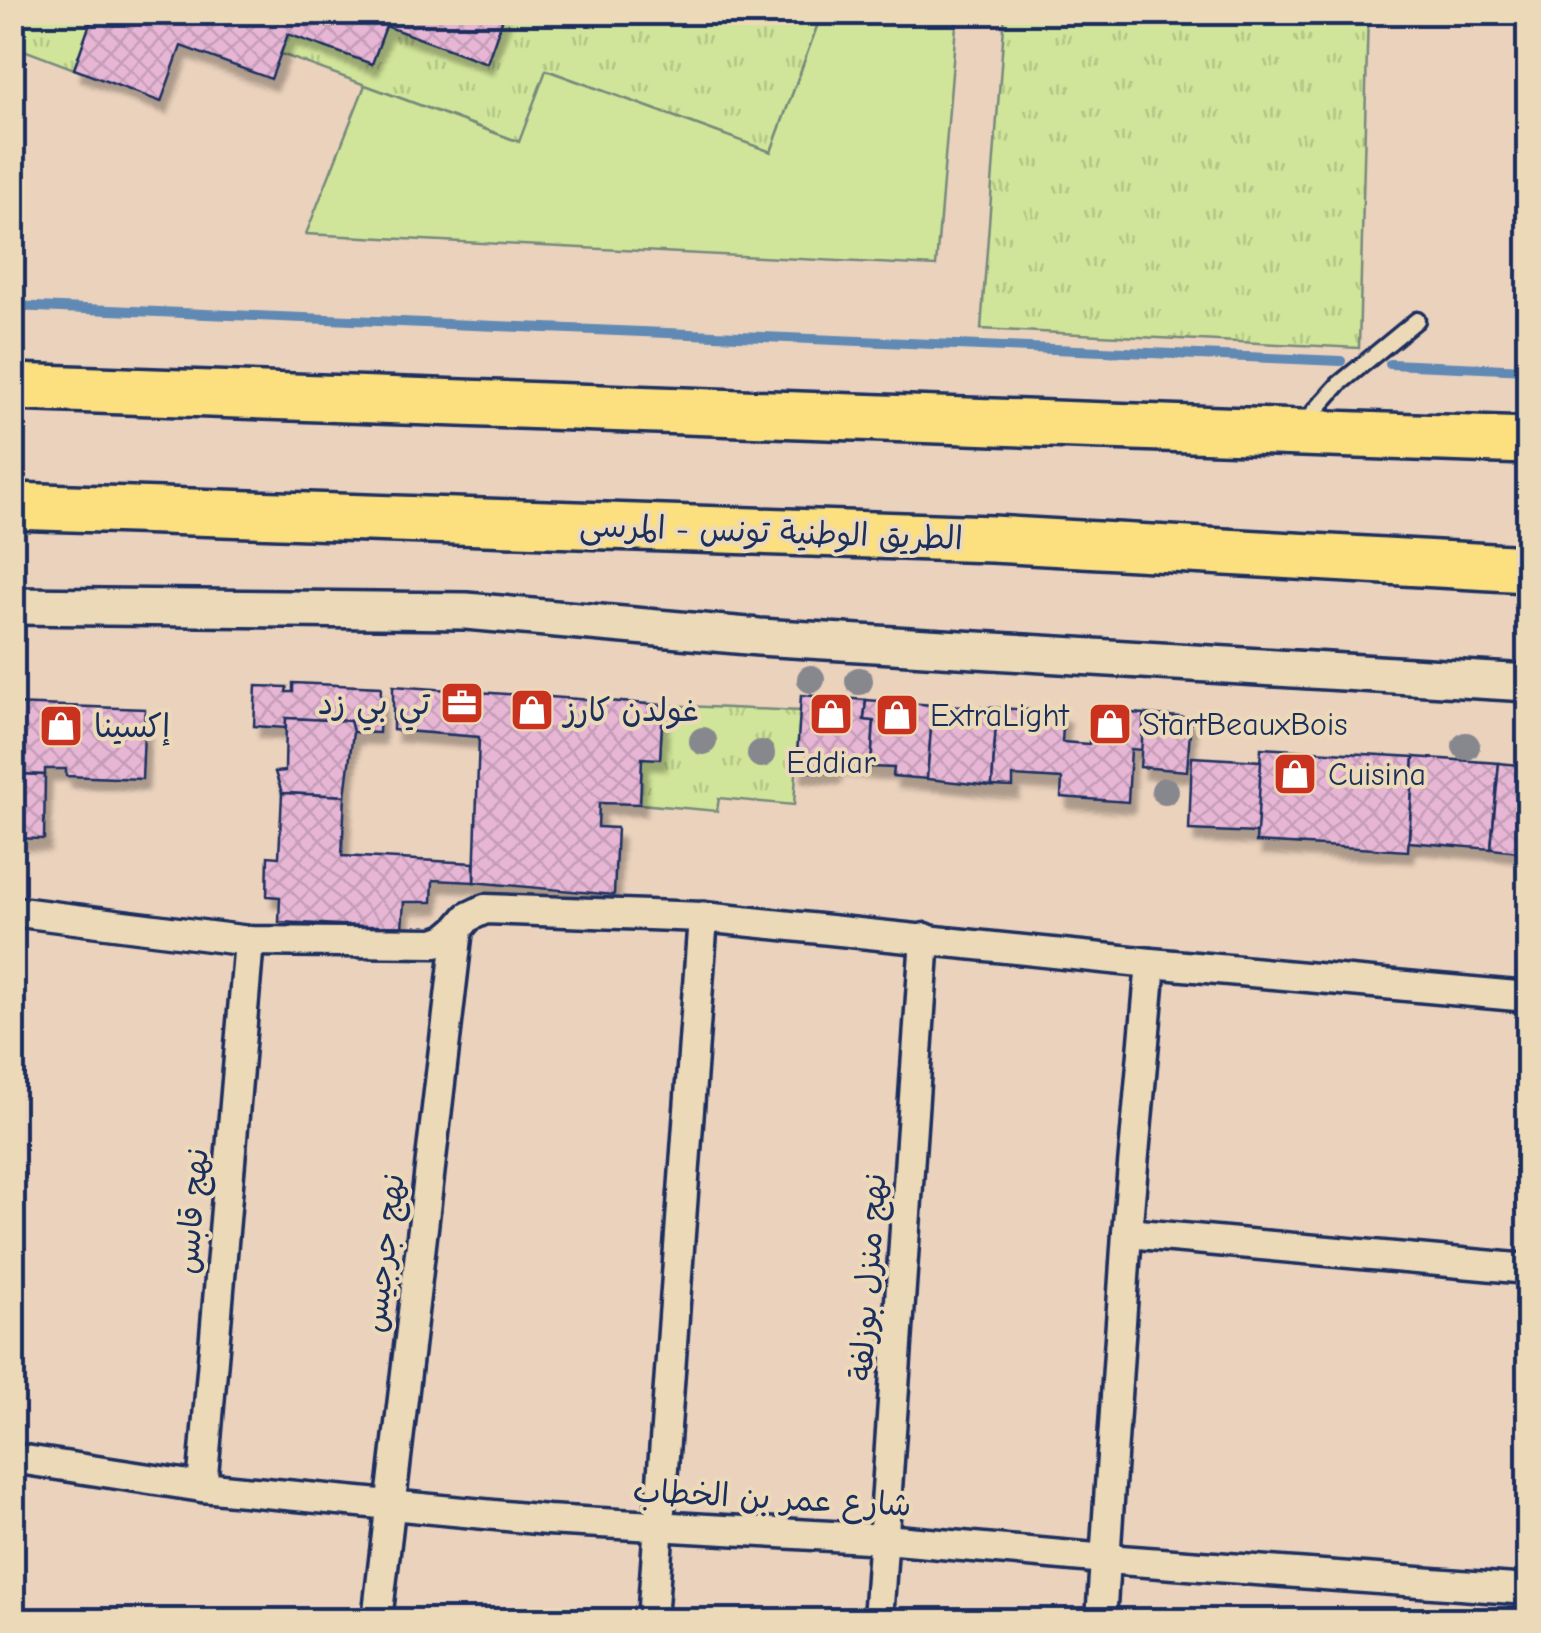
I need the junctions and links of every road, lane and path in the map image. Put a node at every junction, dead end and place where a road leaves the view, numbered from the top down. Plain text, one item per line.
1 (1416, 320) dead end
2 (12, 387) edge
3 (1294, 433) junction
4 (1528, 442) edge
5 (12, 506) edge
6 (1528, 569) edge
7 (12, 606) edge
8 (1528, 683) edge
9 (12, 910) edge
10 (702, 917) junction
11 (458, 929) junction
12 (925, 938) junction
13 (249, 941) junction
14 (1151, 963) junction
15 (1528, 997) edge
16 (1128, 1233) junction
17 (1528, 1268) edge
18 (12, 1458) edge
19 (202, 1488) junction
20 (390, 1506) junction
21 (661, 1526) junction
22 (885, 1539) junction
23 (1106, 1559) junction
24 (1528, 1590) edge
25 (377, 1620) edge
26 (652, 1620) edge
27 (878, 1620) edge
28 (1101, 1620) edge

1 - 3 lane
2 - 3 highway
3 - 4 highway
5 - 6 highway, الطريق الوطنية تونس - المرسى
7 - 8 street
9 - 13 street
10 - 11 street
10 - 12 street
10 - 21 street
11 - 13 street
11 - 20 street, نهج جرجيس
12 - 14 street
12 - 22 street, نهج منزل بوزلفة
13 - 19 street, نهج قابس
14 - 15 street
14 - 16 street
16 - 17 street
16 - 23 street
18 - 19 street, شارع عمر بن الخطاب
19 - 20 street, شارع عمر بن الخطاب
20 - 21 street, شارع عمر بن الخطاب
20 - 25 street, نهج جرجيس
21 - 22 street, شارع عمر بن الخطاب
21 - 26 street
22 - 23 street, شارع عمر بن الخطاب
22 - 27 street, نهج منزل بوزلفة
23 - 24 street, شارع عمر بن الخطاب
23 - 28 street

